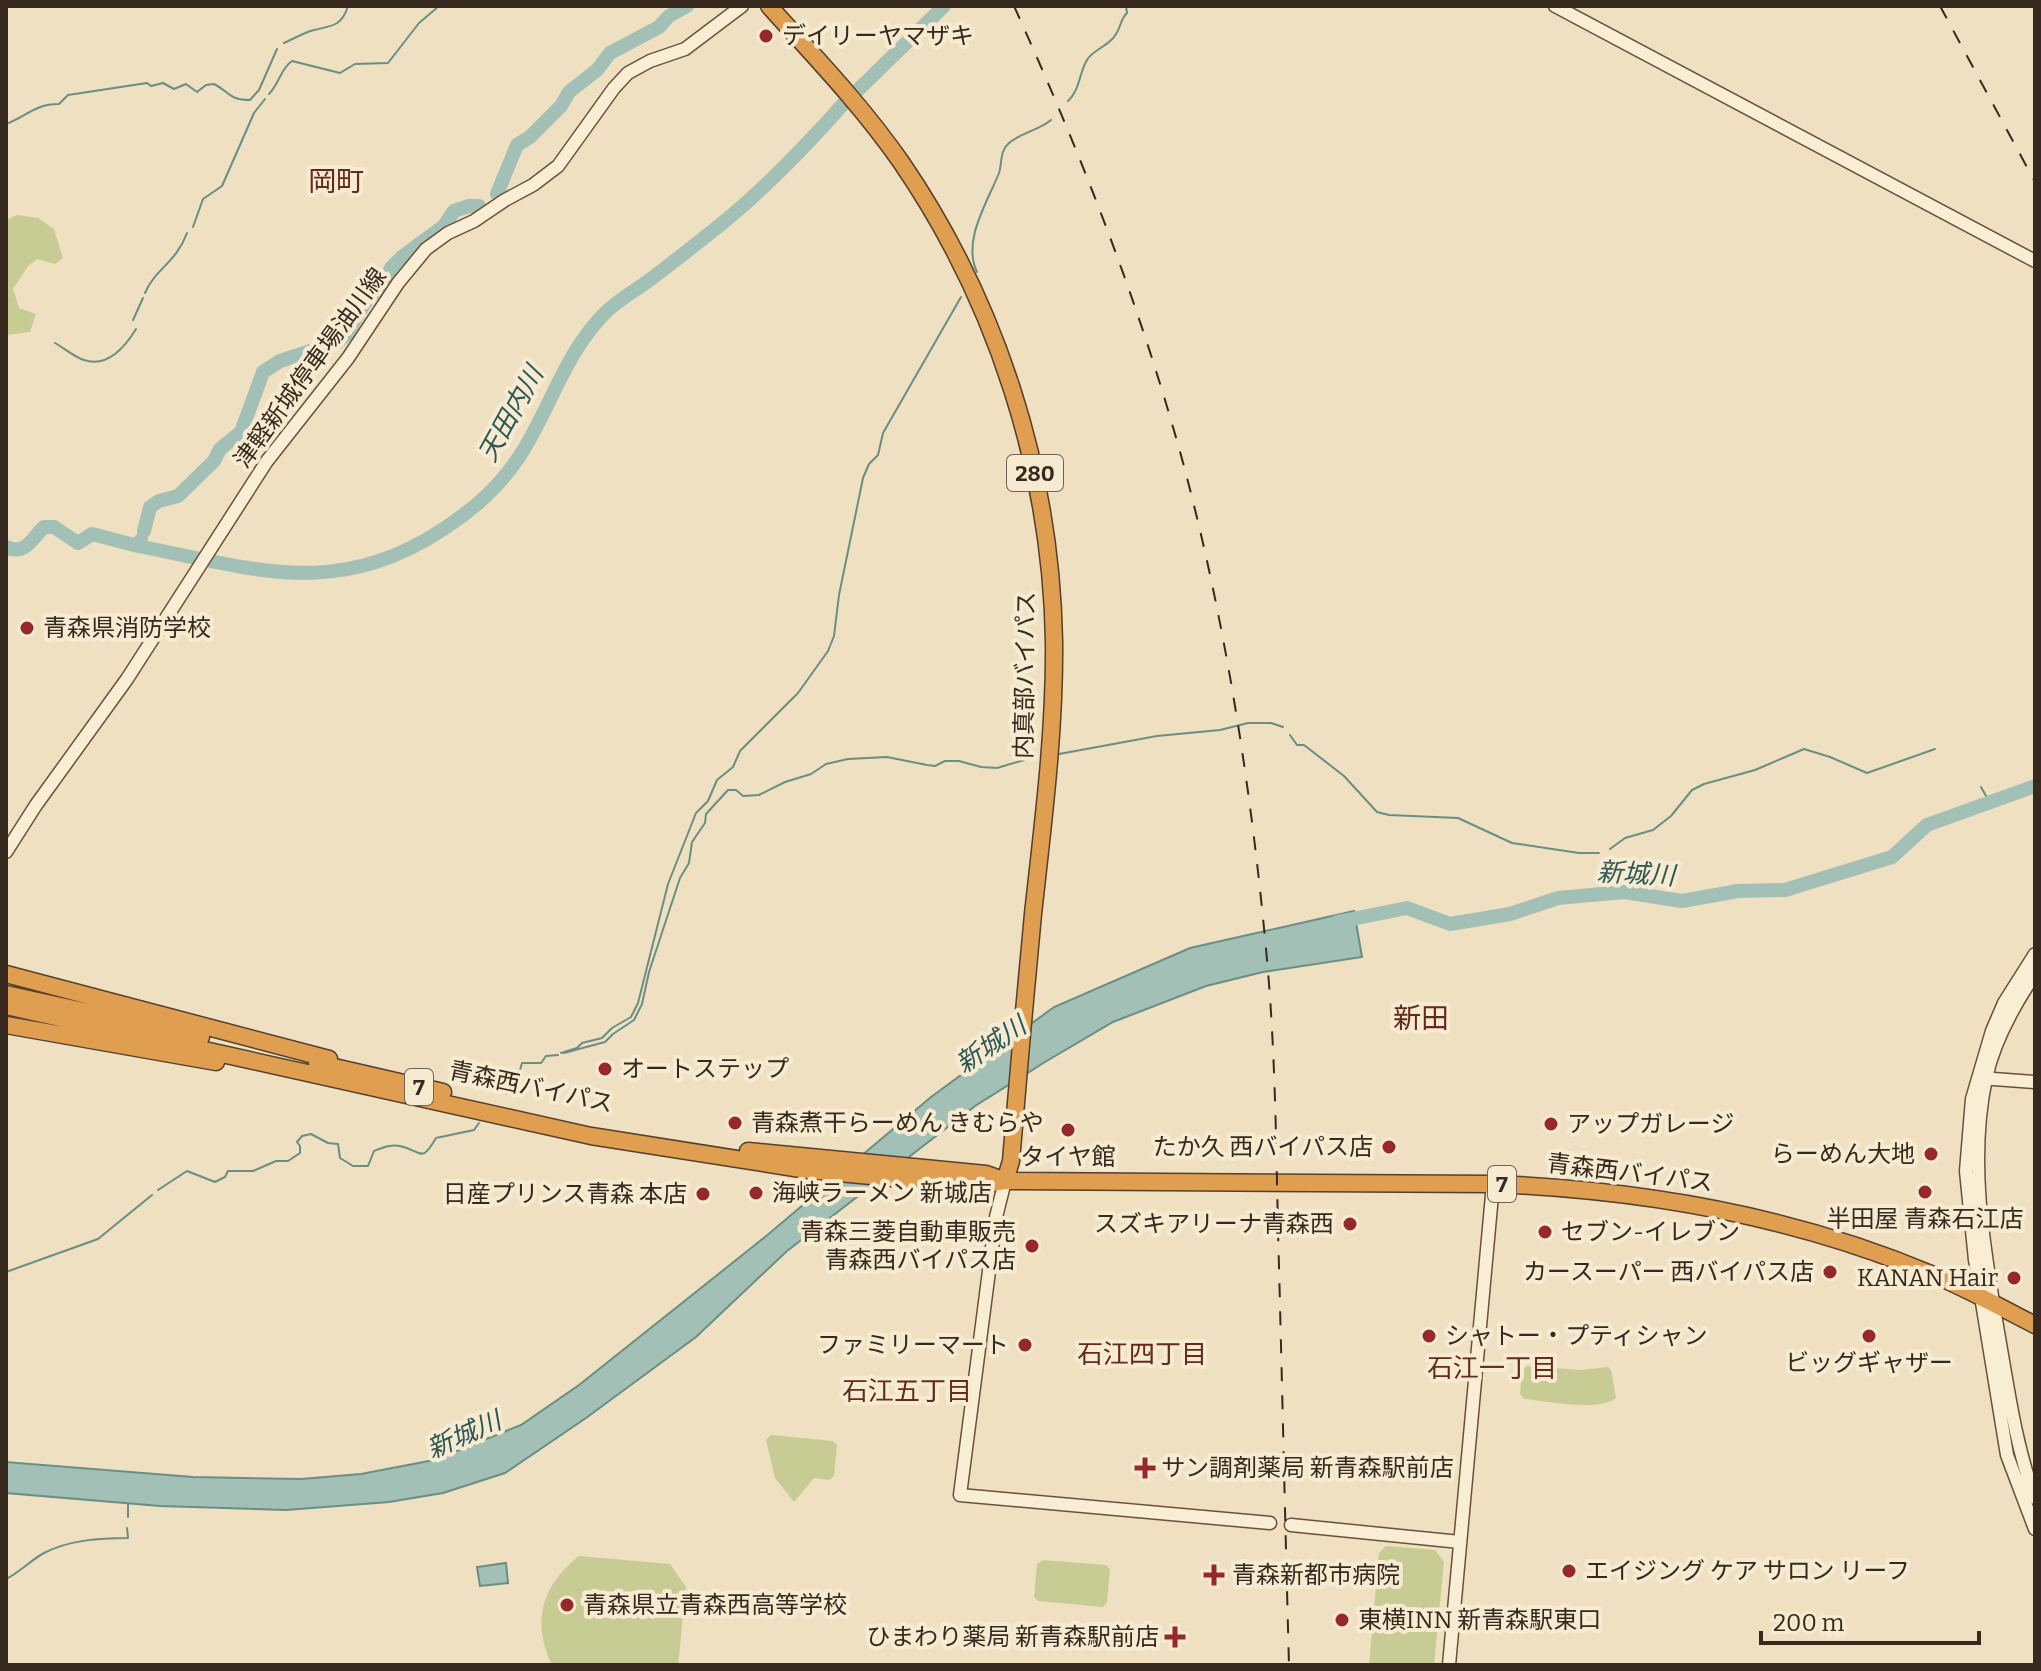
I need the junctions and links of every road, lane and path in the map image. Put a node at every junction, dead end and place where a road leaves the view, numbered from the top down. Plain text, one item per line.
1 (742, 6) edge
2 (769, 6) edge
3 (1555, 6) edge
4 (2035, 261) edge
5 (6, 852) edge
6 (2035, 954) edge
7 (6, 974) edge
8 (2035, 974) edge
9 (6, 994) edge
10 (6, 1006) edge
11 (6, 1025) edge
12 (1982, 1078) junction
13 (2035, 1082) edge
14 (414, 1086) junction
15 (383, 1090) junction
16 (1005, 1181) junction
17 (1493, 1184) junction
18 (1987, 1301) junction
19 (2035, 1325) edge
20 (2035, 1498) edge
21 (1270, 1523) dead end
22 (1291, 1525) dead end
23 (2035, 1529) edge
24 (1460, 1542) junction
25 (1449, 1665) edge

1 - 5 street, 津軽新城停車場油川線
2 - 16 highway, 内真部バイパス / 280
3 - 4 street
6 - 12 street
7 - 14 highway
8 - 12 street
9 - 14 highway, 青森西バイパス / 7
10 - 15 highway, 青森西バイパス / 7
11 - 15 highway
12 - 13 street
12 - 18 street
14 - 16 highway, 青森西バイパス / 7
15 - 16 highway, 青森西バイパス / 7
16 - 17 highway, 青森西バイパス / 7
16 - 21 street
17 - 18 highway, 青森西バイパス / 7
17 - 24 street
18 - 19 highway, 青森西バイパス / 7
18 - 20 street
18 - 23 street
22 - 24 street
24 - 25 street

